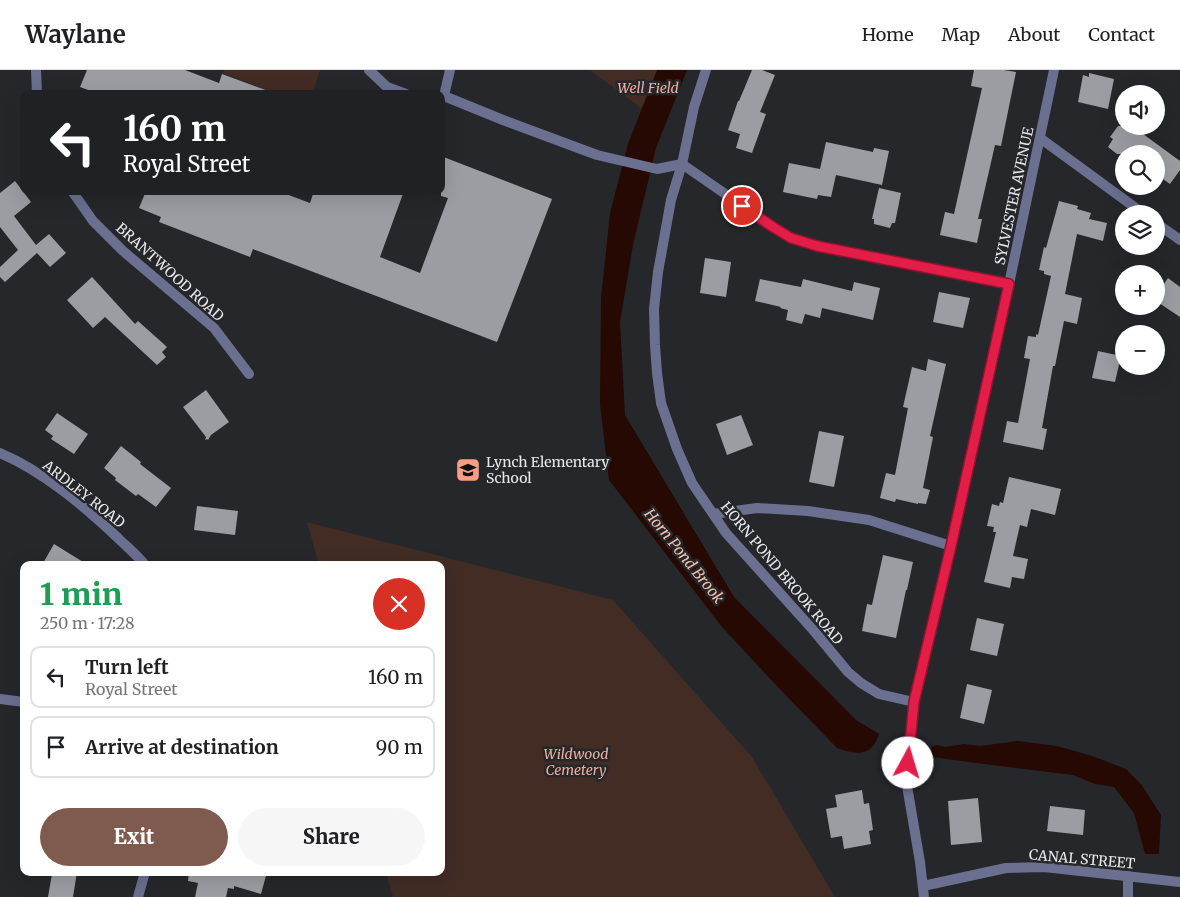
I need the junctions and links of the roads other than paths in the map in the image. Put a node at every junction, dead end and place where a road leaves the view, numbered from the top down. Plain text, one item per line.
1 (36, 70) edge
2 (369, 70) edge
3 (450, 70) edge
4 (706, 70) edge
5 (1054, 70) edge
6 (37, 90) edge
7 (395, 90) edge
8 (445, 90) edge
9 (445, 99) edge
10 (1040, 138) junction
11 (682, 164) junction
12 (75, 195) edge
13 (1132, 205) edge
14 (1165, 229) edge
15 (1180, 240) edge
16 (1009, 284) junction
17 (249, 374) dead end
18 (0, 453) edge
19 (713, 514) junction
20 (951, 546) junction
21 (141, 561) edge
22 (0, 699) edge
23 (20, 702) edge
24 (914, 702) junction
25 (144, 876) edge
26 (1128, 876) junction
27 (1180, 882) edge
28 (923, 886) junction
29 (138, 897) edge
30 (924, 897) edge
31 (1128, 897) edge

1 - 6 street
2 - 7 street
3 - 8 street
4 - 11 street, HORN POND BROOK ROAD
5 - 10 street, SYLVESTER AVENUE
9 - 11 street
10 - 13 street
10 - 16 street, SYLVESTER AVENUE
11 - 16 street
11 - 19 street, HORN POND BROOK ROAD
12 - 17 street, BRANTWOOD ROAD
14 - 15 street
16 - 20 street, SYLVESTER AVENUE
18 - 21 street, ARDLEY ROAD
19 - 20 street
19 - 24 street, HORN POND BROOK ROAD
20 - 24 street, SYLVESTER AVENUE
22 - 23 street
24 - 28 street, SYLVESTER AVENUE
25 - 29 street
26 - 27 street, CANAL STREET
26 - 28 street, CANAL STREET
26 - 31 street
28 - 30 street, SYLVESTER AVENUE

